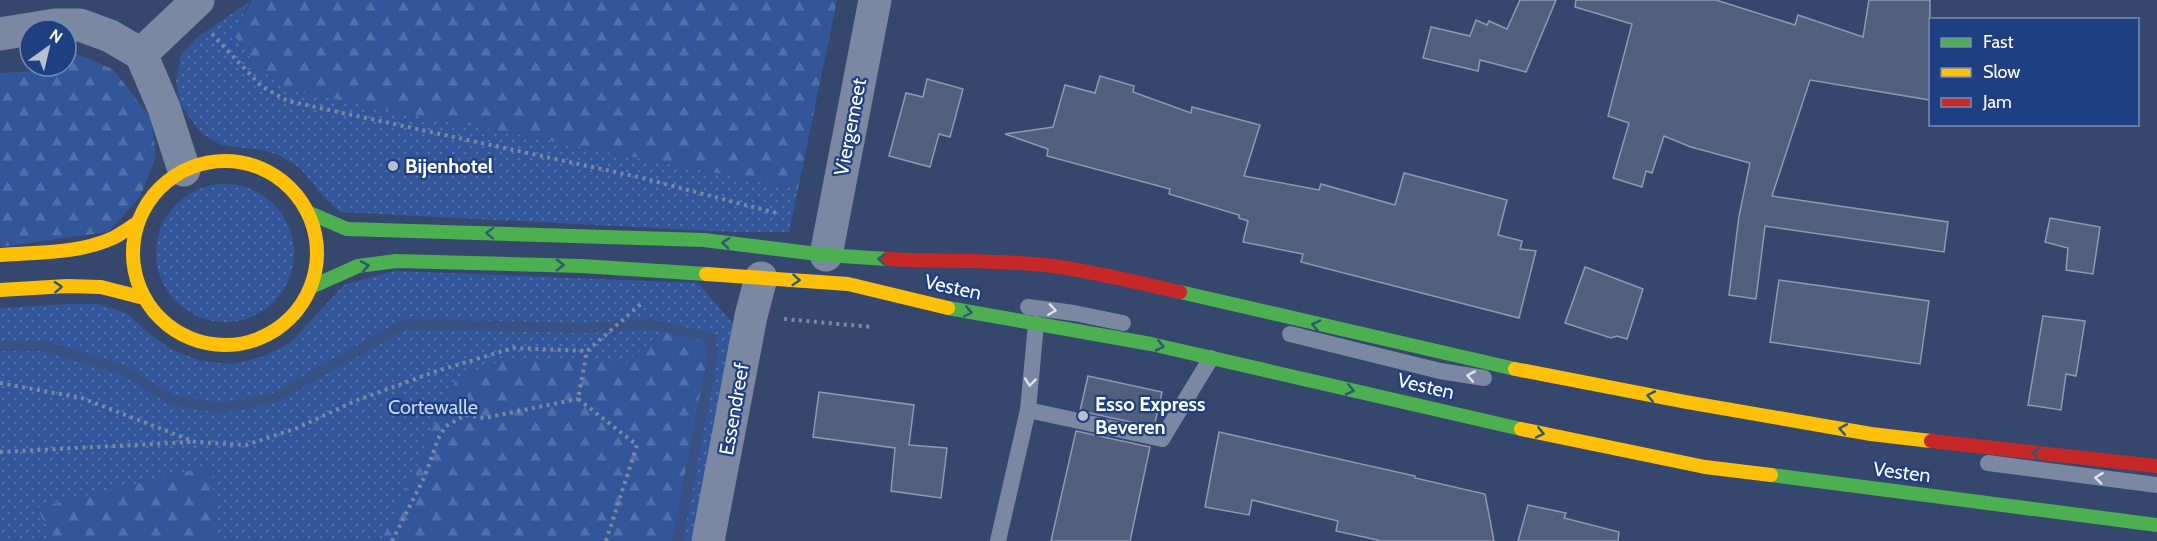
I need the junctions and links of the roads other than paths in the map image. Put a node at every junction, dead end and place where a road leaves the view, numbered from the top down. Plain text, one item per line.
1 (876, 0) edge
2 (194, 4) edge
3 (0, 34) edge
4 (141, 54) junction
5 (184, 170) junction
6 (308, 212) junction
7 (137, 223) junction
8 (0, 255) edge
9 (826, 255) junction
10 (938, 262) junction
11 (761, 278) junction
12 (311, 287) junction
13 (1082, 287) dead end
14 (0, 290) edge
15 (1104, 291) dead end
16 (144, 298) junction
17 (910, 300) junction
18 (1036, 324) junction
19 (1211, 358) junction
20 (1028, 410) junction
21 (2157, 466) edge
22 (2157, 485) edge
23 (2157, 513) edge
24 (2157, 525) edge
25 (708, 541) edge
26 (998, 541) edge

1 - 9 street, Viergemeet
2 - 4 street
3 - 4 street
4 - 5 street
5 - 6 main road
5 - 7 main road
9 -> 6 main road, Vesten
6 - 12 main road
7 - 8 main road
7 - 16 main road
10 -> 9 main road, Vesten
10 - 13 lane, Vesten
21 -> 10 main road, Vesten
12 -> 11 main road
11 -> 17 main road
11 - 25 street, Essendreef
12 - 16 main road
14 -> 16 main road
22 -> 15 lane, Vesten
17 -> 18 main road, Vesten
17 -> 23 lane, Vesten
18 -> 19 main road, Vesten
18 -> 20 lane
19 - 20 lane
19 -> 24 main road, Vesten
20 - 26 lane

